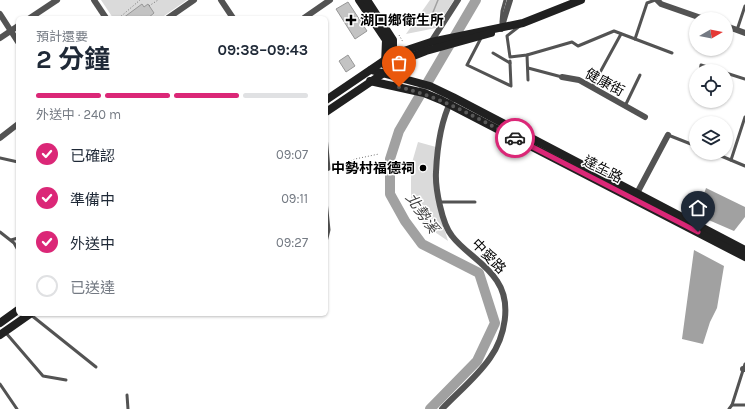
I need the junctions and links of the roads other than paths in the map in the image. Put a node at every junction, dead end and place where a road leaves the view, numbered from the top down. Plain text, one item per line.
1 (57, 0) edge
2 (94, 0) edge
3 (194, 0) edge
4 (221, 0) edge
5 (330, 0) edge
6 (358, 0) edge
7 (367, 0) edge
8 (458, 0) edge
9 (505, 0) edge
10 (510, 0) edge
11 (581, 0) edge
12 (656, 0) edge
13 (745, 6) edge
14 (0, 14) edge
15 (689, 14) edge
16 (33, 16) edge
17 (105, 16) edge
18 (171, 16) edge
19 (232, 16) edge
20 (307, 16) edge
21 (523, 23) junction
22 (16, 27) edge
23 (501, 29) junction
24 (733, 29) edge
25 (737, 30) junction
26 (10, 31) junction
27 (745, 33) edge
28 (622, 34) junction
29 (481, 37) junction
30 (0, 38) edge
31 (16, 39) edge
32 (635, 39) junction
33 (431, 42) junction
34 (493, 53) dead end
35 (672, 53) dead end
36 (527, 55) junction
37 (510, 57) junction
38 (389, 58) junction
39 (510, 63) junction
40 (393, 67) junction
41 (528, 68) junction
42 (371, 70) junction
43 (389, 75) junction
44 (640, 75) dead end
45 (733, 75) edge
46 (562, 77) joint
47 (745, 79) edge
48 (528, 80) dead end
49 (370, 81) junction
50 (385, 84) junction
51 (592, 87) junction
52 (328, 99) edge
53 (452, 101) junction
54 (625, 106) junction
55 (328, 111) edge
56 (645, 117) dead end
57 (745, 119) edge
58 (16, 126) edge
59 (668, 135) joint
60 (0, 138) edge
61 (689, 143) edge
62 (733, 154) edge
63 (0, 158) edge
64 (731, 160) edge
65 (16, 162) edge
66 (745, 166) edge
67 (635, 196) junction
68 (440, 202) junction
69 (475, 202) dead end
70 (328, 220) edge
71 (699, 229) junction
72 (0, 232) edge
73 (328, 234) edge
74 (16, 239) edge
75 (11, 240) junction
76 (16, 247) edge
77 (745, 250) edge
78 (745, 257) edge
79 (16, 311) edge
80 (27, 316) edge
81 (32, 316) edge
82 (0, 322) edge
83 (2, 333) edge
84 (96, 367) dead end
85 (744, 368) edge
86 (66, 380) dead end
87 (0, 384) edge
88 (127, 395) dead end
89 (732, 405) junction
90 (745, 405) edge
91 (17, 409) edge
92 (128, 409) edge
93 (442, 409) edge
94 (729, 409) edge

1 - 16 street
2 - 17 street
3 - 18 street
4 - 19 street
5 - 20 street
6 - 38 main road
7 - 38 main road
8 - 33 street
9 - 23 lane
10 - 23 street
11 - 21 main road
12 - 15 street
12 - 32 lane
13 - 25 lane
14 - 26 street
21 - 23 main road
21 - 37 lane
22 - 26 street
23 - 29 main road
23 - 33 main road
24 - 25 street
25 - 27 street
26 - 30 street
26 - 31 street
28 - 32 lane
28 - 36 lane
28 - 51 lane
29 - 39 lane
29 - 40 main road
32 - 35 lane
33 - 38 main road
34 - 39 lane
36 - 37 lane
36 - 41 lane
37 - 39 lane
38 - 40 main road
38 - 42 main road
38 - 43 main road
40 - 43 main road
41 - 46 lane, 健康街
41 - 48 lane
42 - 43 main road
42 - 52 main road
43 - 49 main road
43 - 50 main road
43 - 53 main road
44 - 54 lane
45 - 47 lane
46 - 51 street, 健康街
49 - 50 main road
49 - 55 main road
50 - 53 main road
51 - 54 street, 健康街
53 - 67 main road, 達生路
53 - 68 street, 中愛路
54 - 56 street, 健康街
57 - 62 lane
58 - 60 street
59 - 61 lane
59 - 67 street
63 - 65 lane
64 - 66 lane
67 - 71 main road, 達生路
68 - 69 lane
68 - 93 street, 中愛路
70 - 73 lane
71 - 77 main road, 達生路
71 - 78 main road, 達生路
72 - 75 lane
74 - 75 lane
75 - 76 lane
79 - 82 main road
80 - 83 main road
81 - 84 lane
83 - 86 lane
85 - 89 lane
87 - 91 lane
88 - 92 lane
89 - 90 lane
89 - 94 lane

